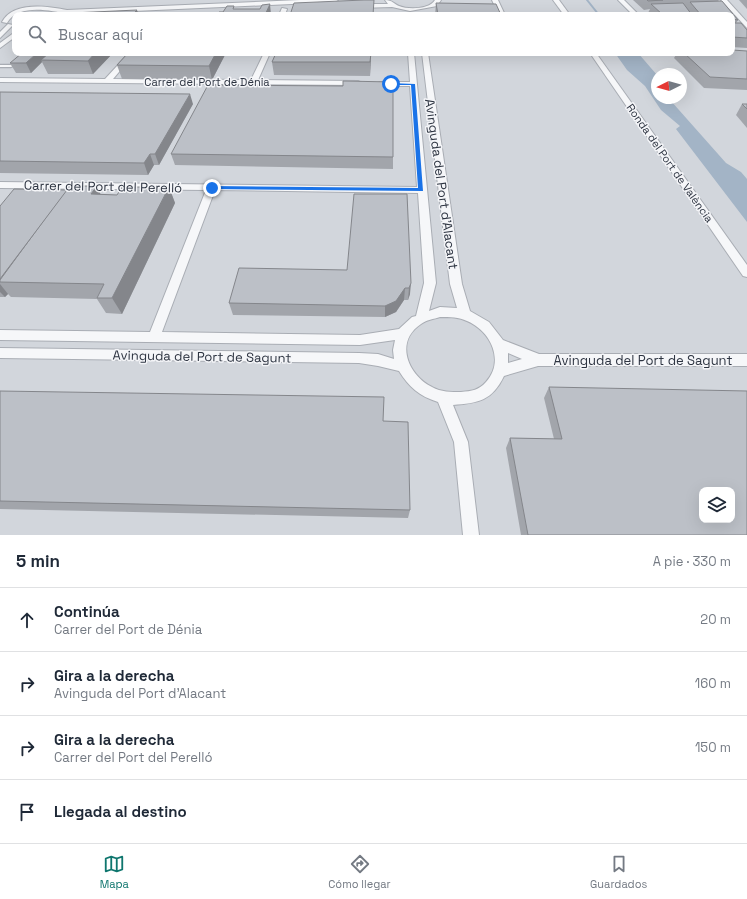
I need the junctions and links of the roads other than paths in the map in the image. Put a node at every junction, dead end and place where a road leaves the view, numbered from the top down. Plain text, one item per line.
1 (335, 0) edge
2 (438, 0) edge
3 (495, 0) edge
4 (556, 0) edge
5 (622, 0) edge
6 (724, 0) edge
7 (390, 2) edge
8 (351, 6) edge
9 (399, 7) junction
10 (296, 8) edge
11 (425, 8) junction
12 (284, 9) junction
13 (20, 12) edge
14 (59, 12) edge
15 (81, 12) edge
16 (207, 12) dead end
17 (283, 12) edge
18 (406, 12) edge
19 (422, 12) edge
20 (501, 12) edge
21 (565, 12) edge
22 (633, 12) edge
23 (735, 12) edge
24 (735, 12) edge
25 (12, 14) edge
26 (12, 14) edge
27 (0, 16) edge
28 (8, 24) edge
29 (747, 26) edge
30 (0, 36) edge
31 (12, 36) edge
32 (0, 46) edge
33 (129, 56) edge
34 (266, 56) edge
35 (410, 56) edge
36 (425, 56) edge
37 (596, 56) edge
38 (0, 66) edge
39 (11, 66) edge
40 (0, 80) edge
41 (108, 81) junction
42 (254, 82) junction
43 (413, 84) junction
44 (0, 185) edge
45 (212, 188) junction
46 (421, 190) junction
47 (747, 273) edge
48 (466, 315) junction
49 (422, 317) junction
50 (402, 334) junction
51 (0, 335) edge
52 (154, 337) junction
53 (499, 344) junction
54 (0, 353) edge
55 (538, 360) junction
56 (747, 360) edge
57 (403, 367) junction
58 (502, 371) junction
59 (443, 398) junction
60 (471, 535) edge

1 - 15 street
2 - 11 street
3 - 20 street
4 - 21 street
5 - 22 street
6 - 23 street
7 - 8 street
7 - 9 street
9 - 11 street
9 - 18 street
10 - 12 street
11 - 19 street
12 - 16 street
12 - 17 street
13 - 14 street
24 - 29 street
25 - 27 street
26 - 28 street
28 - 30 street
31 - 32 street
33 - 41 street
34 - 42 street
35 - 43 street, Avinguda del Port d'Alacant
36 - 48 street, Avinguda del Port d'Alacant
37 - 47 street, Ronda del Port de València
38 - 39 lane
40 - 41 street, Carrer del Port de Dénia
41 - 42 street, Carrer del Port de Dénia
42 - 43 street, Carrer del Port de Dénia
43 - 46 street, Avinguda del Port d'Alacant
44 - 45 street, Carrer del Port del Perelló
45 - 46 street, Carrer del Port del Perelló
45 - 52 street
46 - 49 street, Avinguda del Port d'Alacant
48 - 49 street
48 - 53 street
49 - 50 street
50 - 52 street, Avinguda del Port de Sagunt
50 - 57 street
51 - 52 street, Avinguda del Port de Sagunt
53 - 55 street, Avinguda del Port de Sagunt
53 - 58 street
54 - 57 street, Avinguda del Port de Sagunt
55 - 56 street, Avinguda del Port de Sagunt
55 - 58 street, Avinguda del Port de Sagunt
57 - 59 street
58 - 59 street
59 - 60 street

